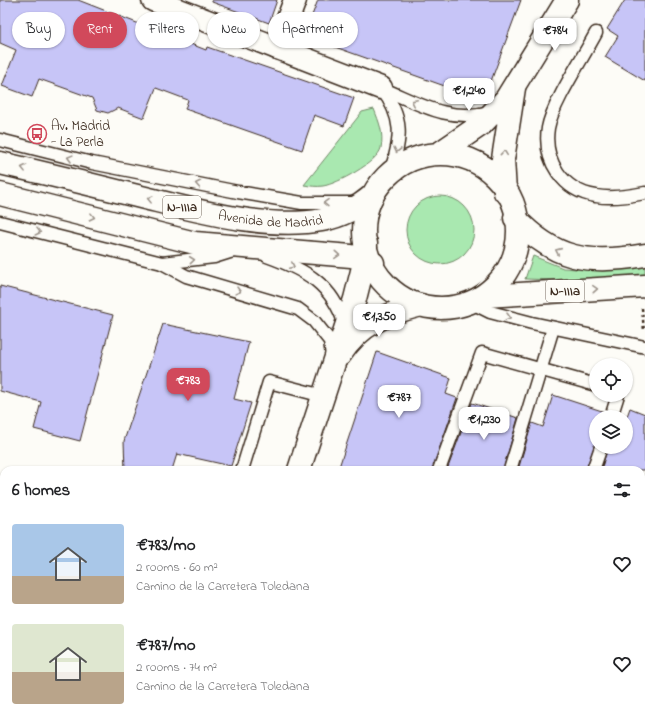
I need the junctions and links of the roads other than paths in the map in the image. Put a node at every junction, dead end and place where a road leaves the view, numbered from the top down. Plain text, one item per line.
1 (153, 0) edge
2 (295, 0) edge
3 (567, 0) edge
4 (290, 12) edge
5 (596, 33) dead end
6 (268, 45) edge
7 (277, 48) edge
8 (514, 87) junction
9 (381, 88) junction
10 (492, 111) junction
11 (0, 140) edge
12 (441, 152) junction
13 (0, 163) edge
14 (390, 173) junction
15 (505, 192) junction
16 (645, 193) edge
17 (0, 194) edge
18 (369, 199) junction
19 (515, 218) junction
20 (0, 222) edge
21 (243, 248) junction
22 (368, 255) junction
23 (645, 255) edge
24 (162, 263) junction
25 (645, 286) edge
26 (479, 300) junction
27 (421, 305) junction
28 (346, 326) junction
29 (553, 328) junction
30 (645, 347) edge
31 (333, 366) junction
32 (541, 370) junction
33 (589, 383) edge
34 (323, 396) junction
35 (599, 454) edge
36 (243, 466) edge
37 (301, 466) edge
38 (440, 466) edge
39 (511, 466) edge
40 (594, 466) edge

1 - 6 main road
2 - 4 main road
3 - 8 main road
5 - 16 lane
7 - 9 main road
8 - 10 main road
15 -> 8 main road
10 -> 9 lane
9 -> 14 lane
10 - 12 main road
18 -> 11 lane
12 - 14 main road, N-IIIa
12 - 15 main road, N-IIIa
18 -> 13 main road, Avenida de Madrid / N-IIIa
14 - 18 main road, N-IIIa
15 - 19 main road, N-IIIa
17 -> 21 main road, N-IIIa
18 - 22 main road, N-IIIa
23 -> 19 main road, N-IIIa
19 - 26 main road, N-IIIa
20 -> 24 lane
21 -> 22 main road, N-IIIa
24 -> 21 lane
21 -> 28 lane
22 - 27 main road, N-IIIa
22 - 28 main road
24 -> 31 lane
26 -> 25 main road, N-IIIa
26 - 27 main road, N-IIIa
26 -> 29 lane
27 - 31 main road
28 - 31 main road
29 - 30 lane
29 - 32 lane
31 - 34 main road
32 - 33 lane
32 - 38 lane
32 - 39 lane
34 - 36 lane
34 - 37 main road
35 - 40 lane

